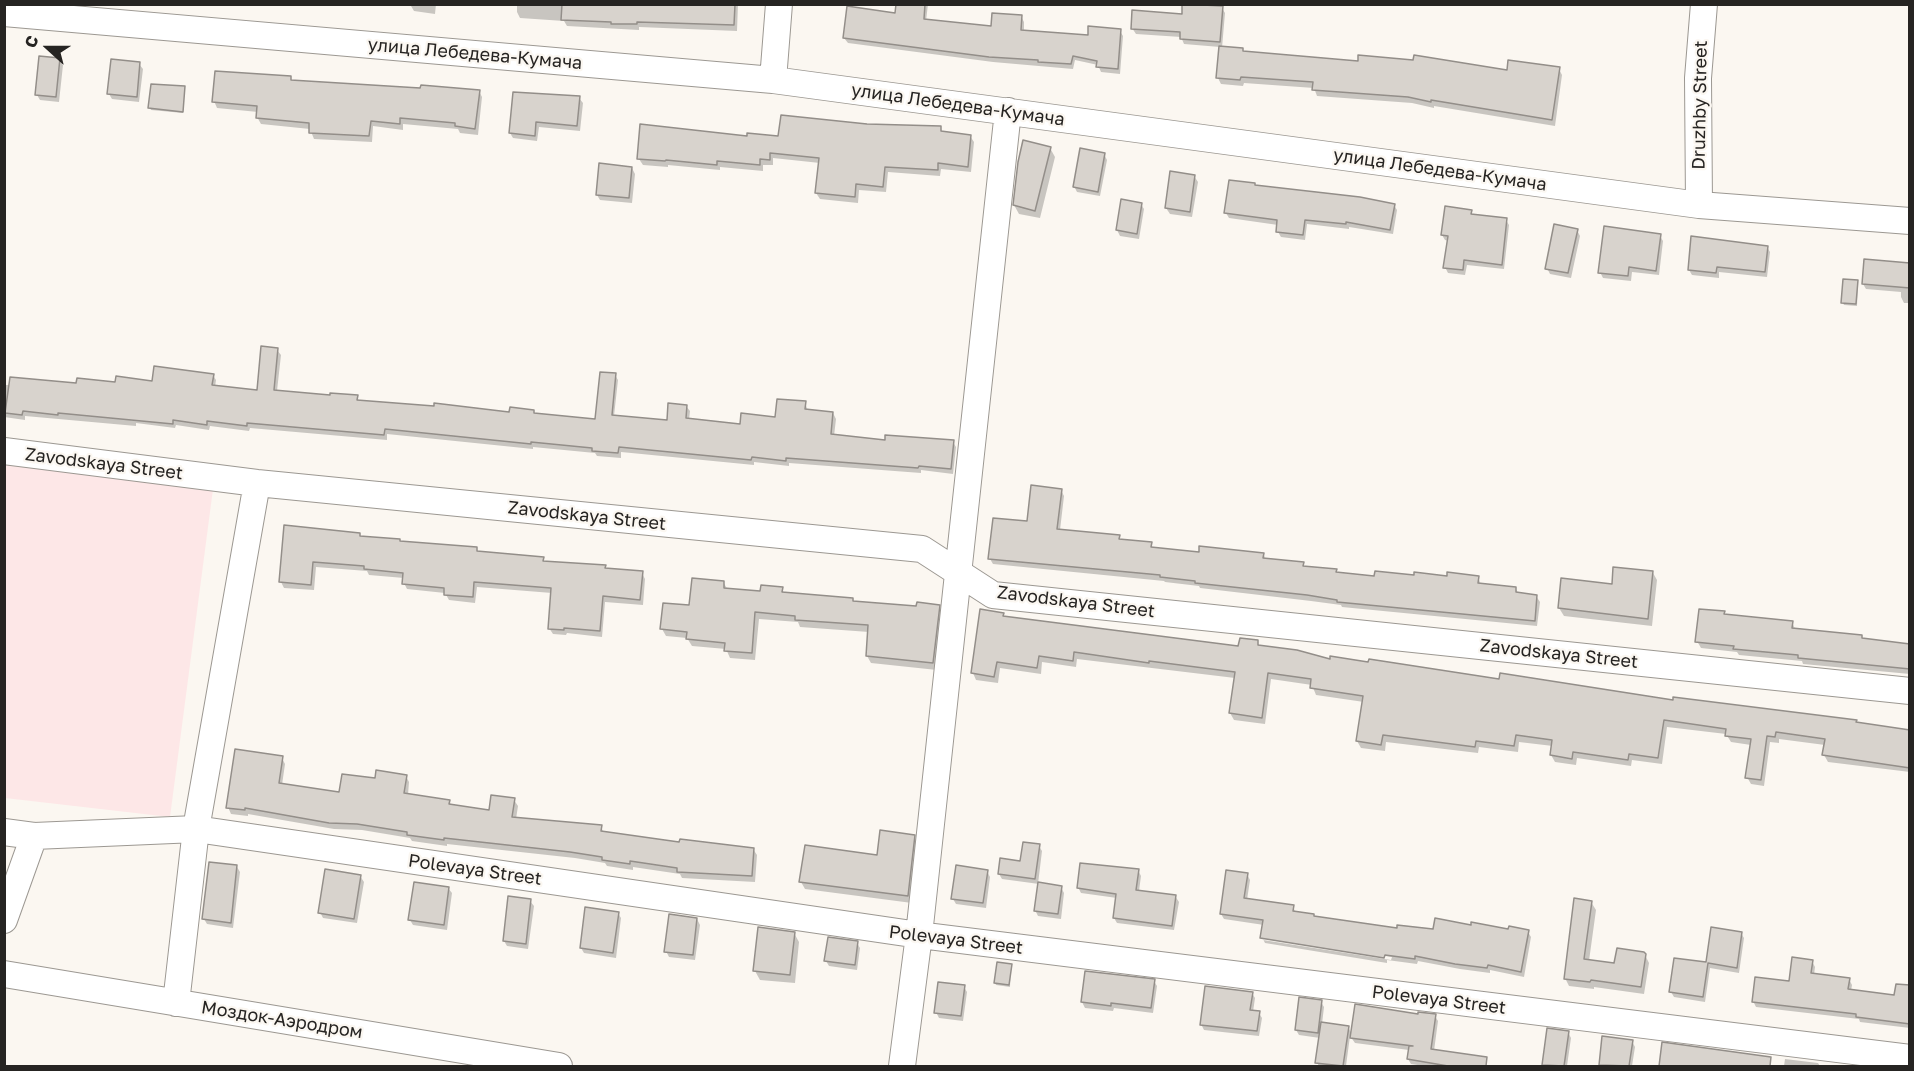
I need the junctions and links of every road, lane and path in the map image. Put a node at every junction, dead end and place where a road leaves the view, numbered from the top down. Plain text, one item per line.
1 (778, 4) edge
2 (1704, 4) edge
3 (4, 13) edge
4 (773, 80) junction
5 (1008, 111) junction
6 (1699, 205) junction
7 (1910, 220) edge
8 (4, 451) edge
9 (258, 483) junction
10 (959, 573) junction
11 (1910, 691) edge
12 (196, 829) junction
13 (4, 832) edge
14 (34, 836) junction
15 (4, 920) edge
16 (919, 935) junction
17 (4, 974) edge
18 (176, 1003) junction
19 (1910, 1058) edge
20 (559, 1066) edge
21 (902, 1066) edge

1 - 4 street
2 - 6 street, Druzhby Street
3 - 4 street, улица Лебедева-Кумача
4 - 5 street, улица Лебедева-Кумача
5 - 6 street, улица Лебедева-Кумача
5 - 10 street
6 - 7 street, улица Лебедева-Кумача
8 - 9 street, Zavodskaya Street
9 - 10 street, Zavodskaya Street
9 - 12 street
10 - 11 street, Zavodskaya Street
10 - 16 street
12 - 14 street, Polevaya Street
12 - 16 street, Polevaya Street
12 - 18 street
13 - 14 street, Polevaya Street
14 - 15 street
16 - 19 street, Polevaya Street
16 - 21 street
17 - 18 street, Моздок-Аэродром
18 - 20 street, Моздок-Аэродром

